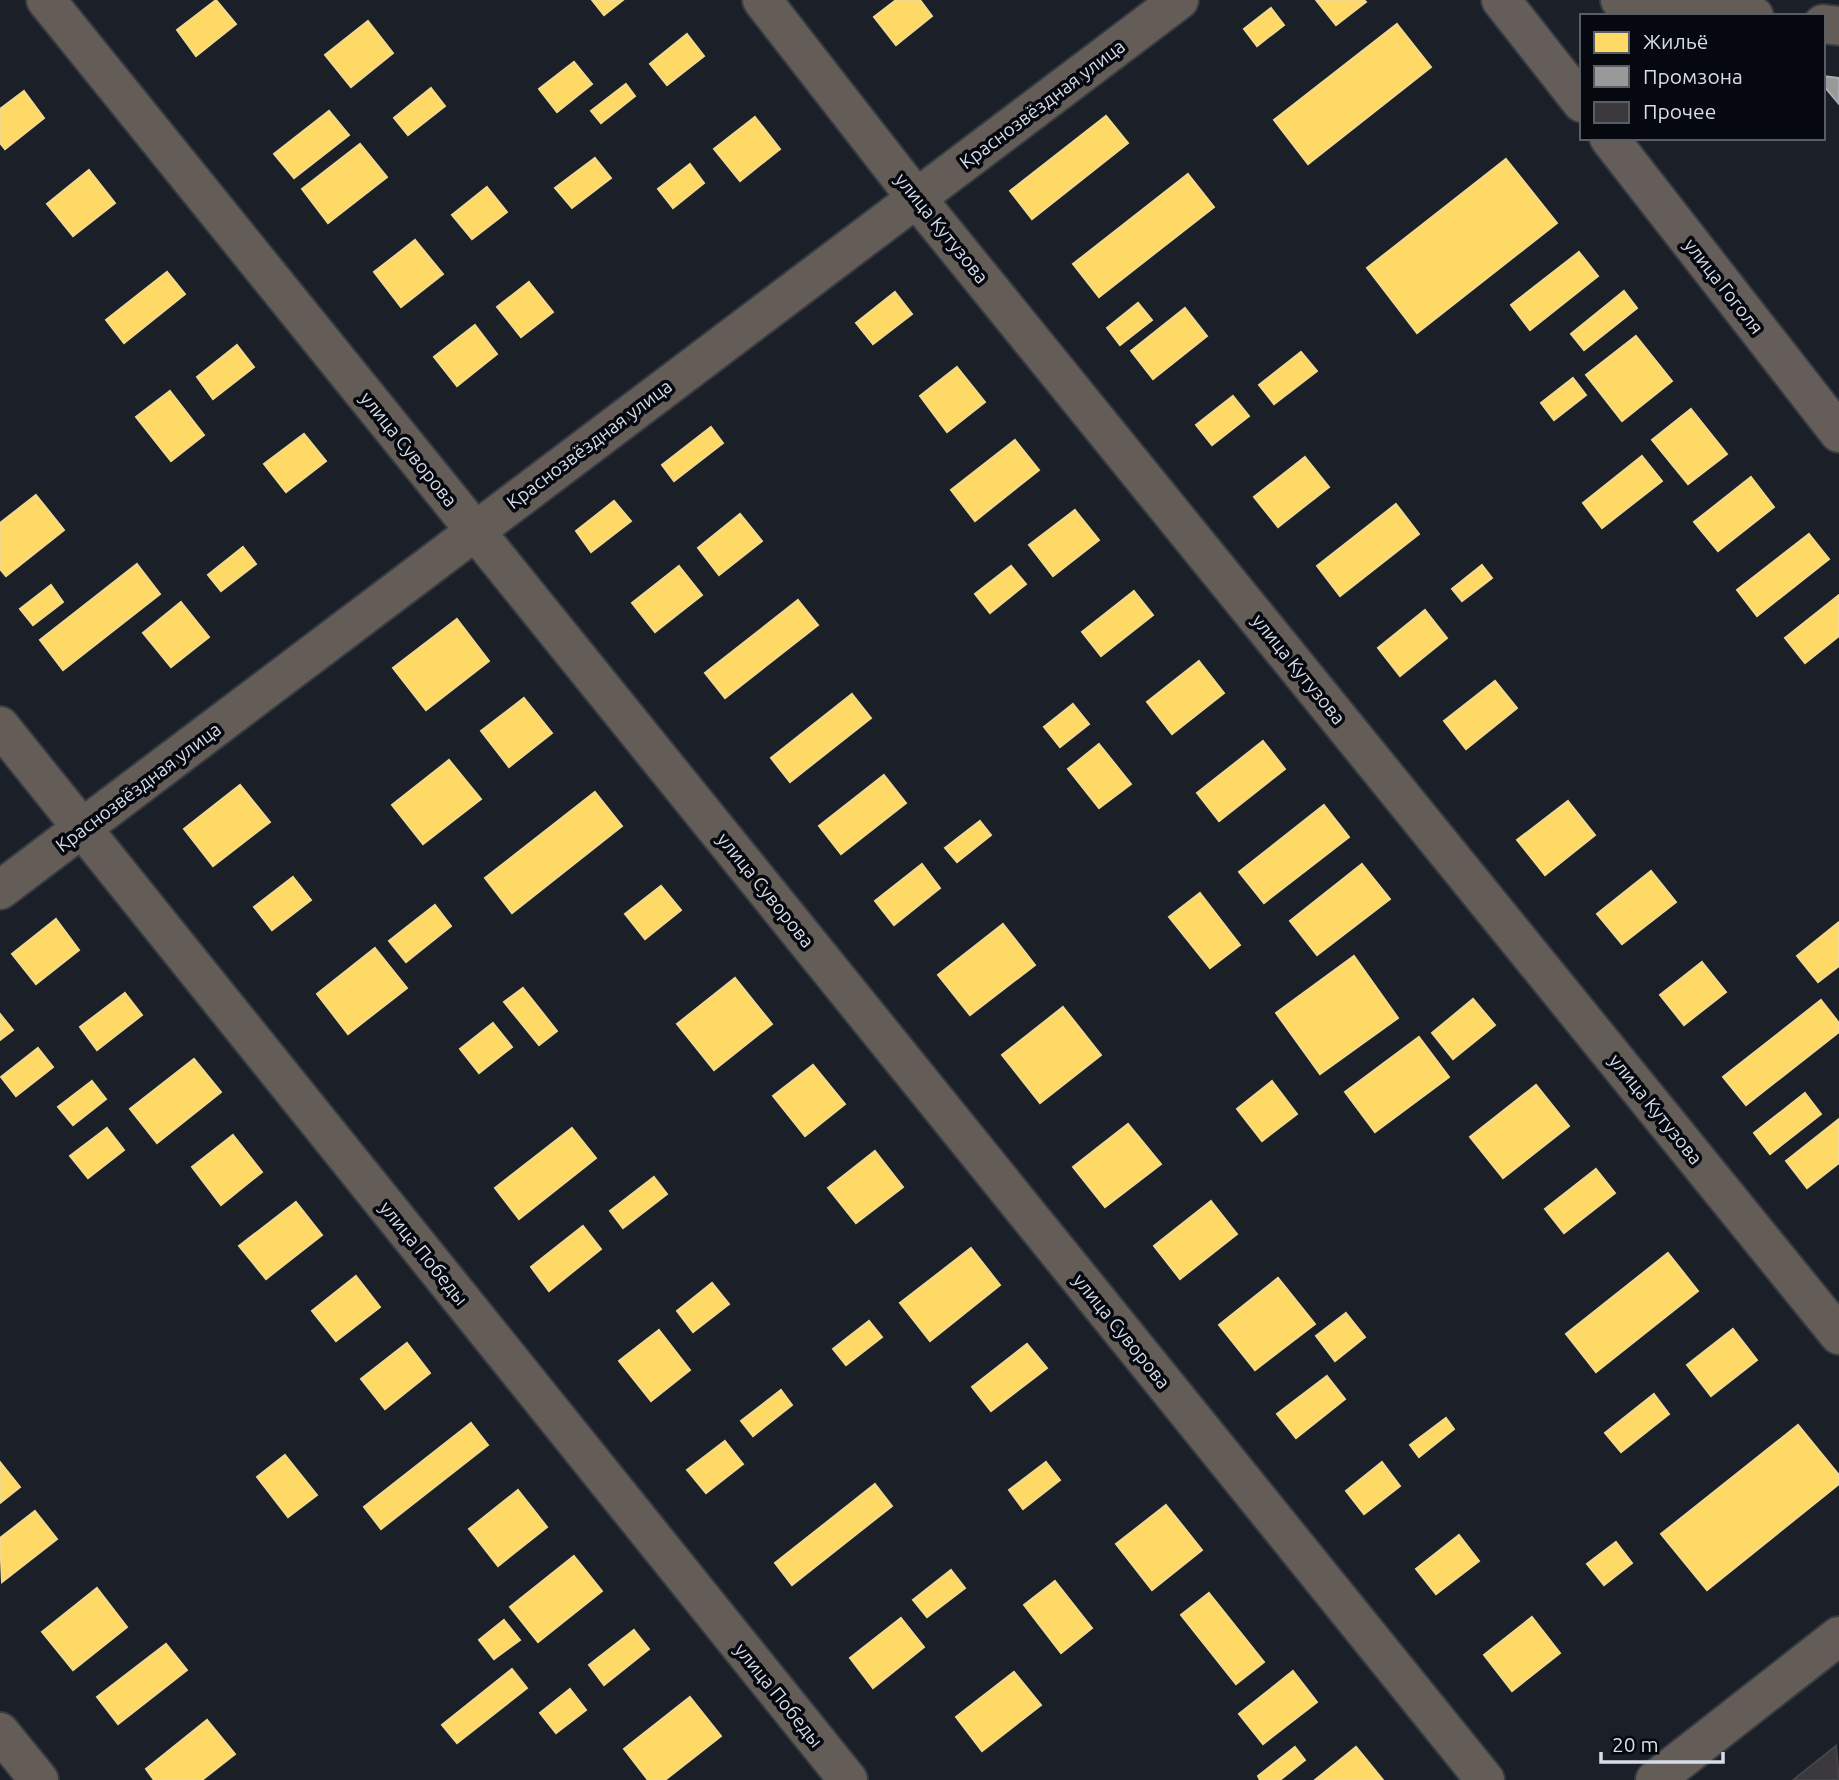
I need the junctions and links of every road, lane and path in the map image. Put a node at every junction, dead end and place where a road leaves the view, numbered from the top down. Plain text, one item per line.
1 (46, 0) edge
2 (762, 0) edge
3 (1179, 0) edge
4 (1501, 0) edge
5 (1620, 0) edge
6 (1737, 14) edge
7 (1580, 100) edge
8 (1611, 140) edge
9 (917, 199) junction
10 (1839, 433) edge
11 (475, 530) junction
12 (0, 726) edge
13 (84, 829) junction
14 (0, 890) edge
15 (1839, 1335) edge
16 (1839, 1636) edge
17 (0, 1732) edge
18 (39, 1780) edge
19 (848, 1780) edge
20 (1485, 1780) edge
21 (1655, 1780) edge

1 - 11 street, улица Суворова
2 - 9 street, улица Кутузова
3 - 9 street, Краснозвёздная улица
4 - 7 main road
5 - 6 street
8 - 10 main road, улица Гоголя
9 - 11 street, Краснозвёздная улица
9 - 15 street, улица Кутузова
11 - 13 street, Краснозвёздная улица
11 - 20 street, улица Суворова
12 - 13 street, улица Победы
13 - 14 street, Краснозвёздная улица
13 - 19 street, улица Победы
16 - 21 street
17 - 18 street

